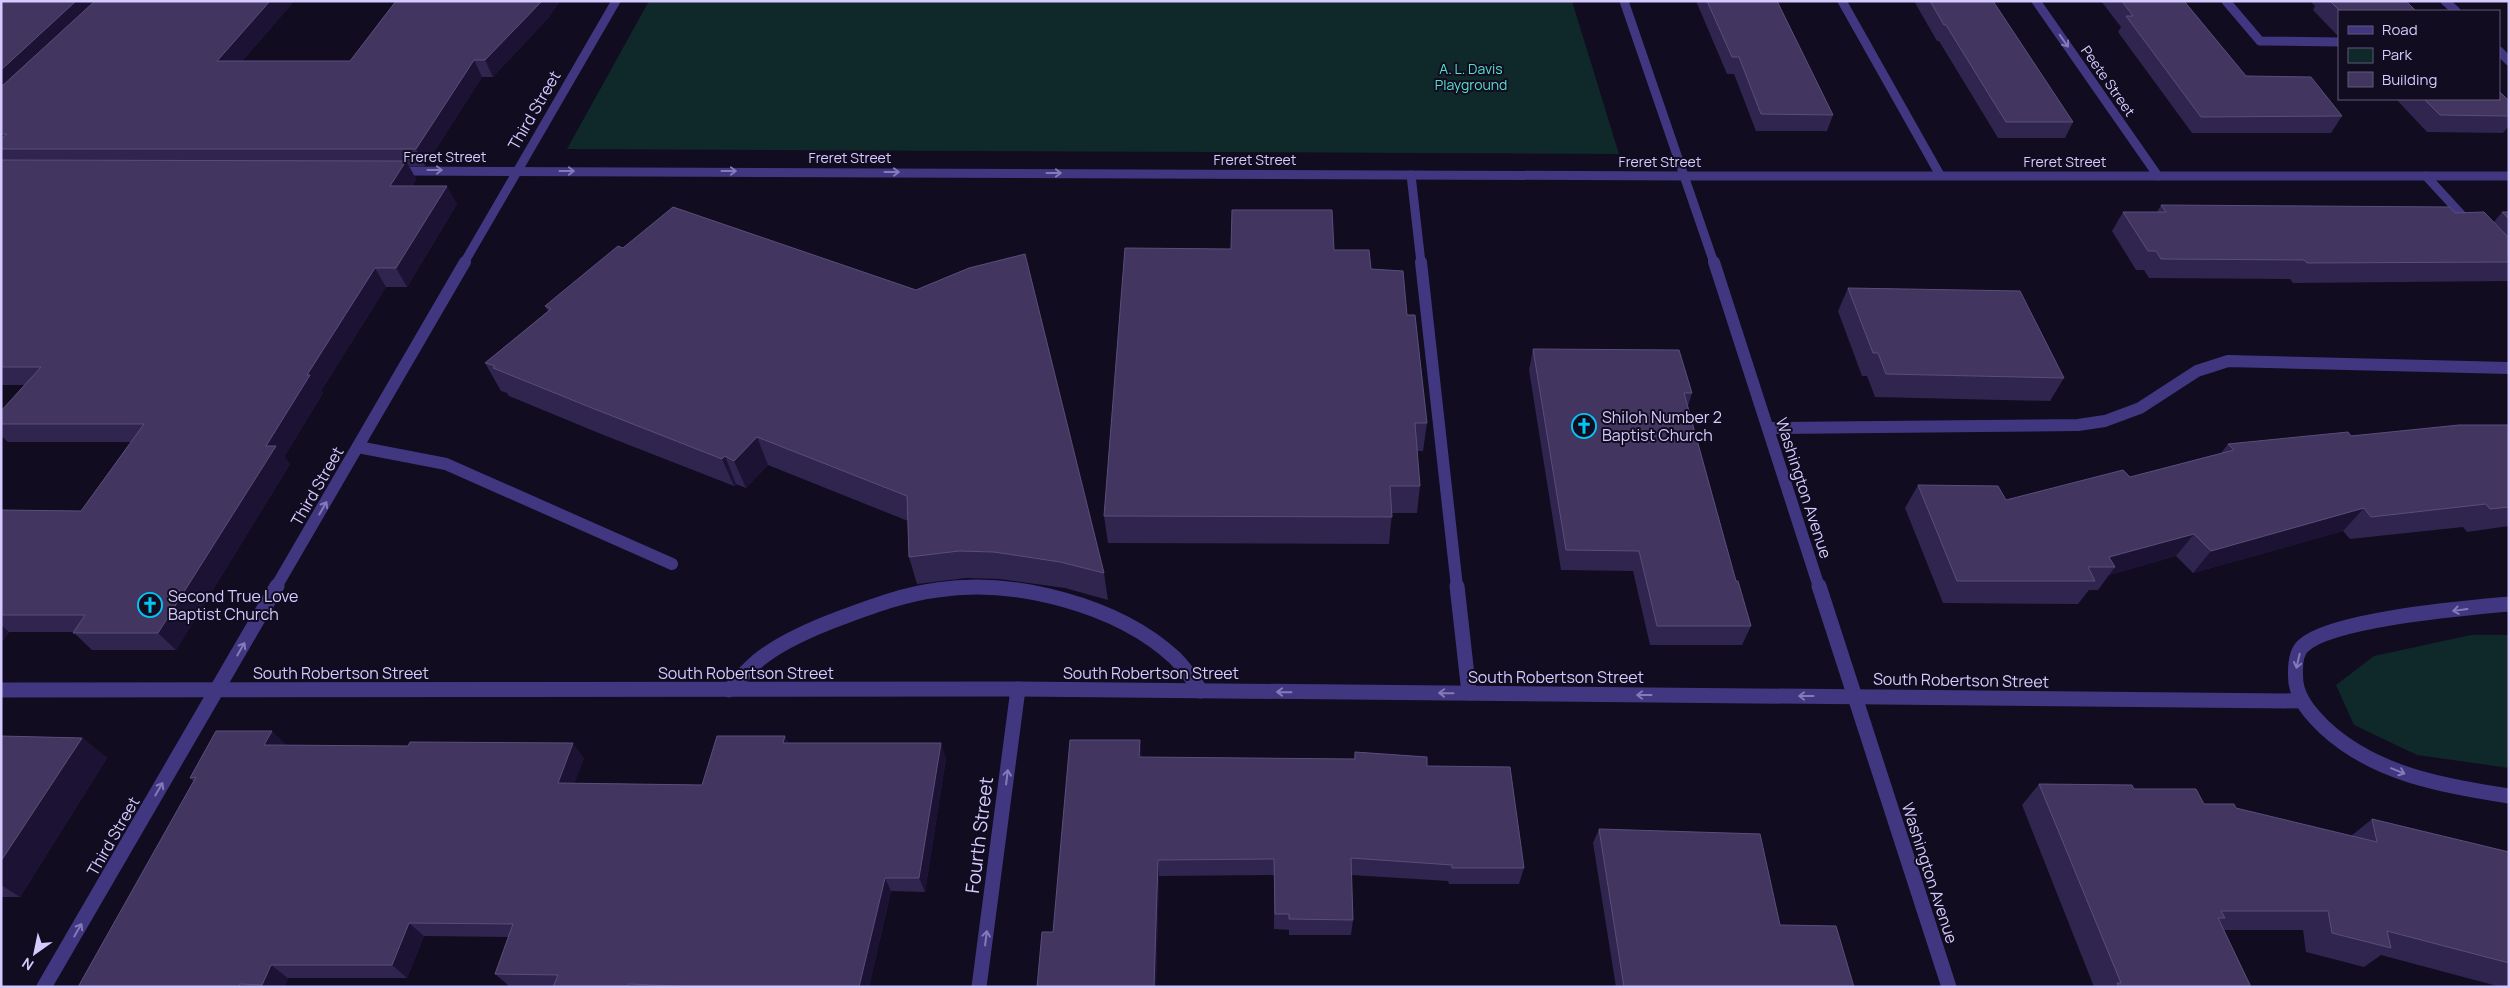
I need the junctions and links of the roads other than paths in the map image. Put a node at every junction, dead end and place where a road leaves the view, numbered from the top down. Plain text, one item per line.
1 (616, 1) edge
2 (1624, 1) edge
3 (1842, 1) edge
4 (2036, 1) edge
5 (2226, 1) edge
6 (2445, 1) edge
7 (2455, 10) edge
8 (2338, 42) edge
9 (518, 170) junction
10 (389, 171) edge
11 (1411, 175) junction
12 (1940, 175) junction
13 (1686, 176) junction
14 (2158, 176) junction
15 (2426, 176) junction
16 (2509, 176) edge
17 (2476, 231) edge
18 (2509, 368) edge
19 (1768, 428) junction
20 (358, 447) junction
21 (672, 564) dead end
22 (2509, 604) edge
23 (1018, 689) junction
24 (1, 690) edge
25 (217, 690) junction
26 (729, 690) junction
27 (1201, 691) junction
28 (1469, 693) junction
29 (1855, 696) junction
30 (2301, 700) junction
31 (2509, 796) edge
32 (44, 987) edge
33 (979, 987) edge
34 (1949, 987) edge

1 - 9 street, Third Street
2 - 13 street, Washington Avenue
3 - 12 street
4 -> 14 street, Peete Street
5 - 8 street
6 - 7 street
10 -> 9 street, Freret Street
9 -> 11 street, Freret Street
9 - 20 street, Third Street
11 - 13 street, Freret Street
11 - 28 street
12 - 13 street, Freret Street
12 - 14 street, Freret Street
13 - 19 street, Washington Avenue
14 - 15 street, Freret Street
15 - 16 street, Freret Street
15 - 17 street
18 - 19 street
19 - 29 street, Washington Avenue
20 - 21 street
25 -> 20 street, Third Street
22 -> 30 street
23 - 26 street, South Robertson Street
23 - 27 street, South Robertson Street
33 -> 23 street, Fourth Street
24 - 25 street, South Robertson Street
25 - 26 street, South Robertson Street
32 -> 25 street, Third Street
26 - 27 street
28 -> 27 street, South Robertson Street
29 -> 28 street, South Robertson Street
29 - 30 street, South Robertson Street
29 - 34 street, Washington Avenue
30 -> 31 street

